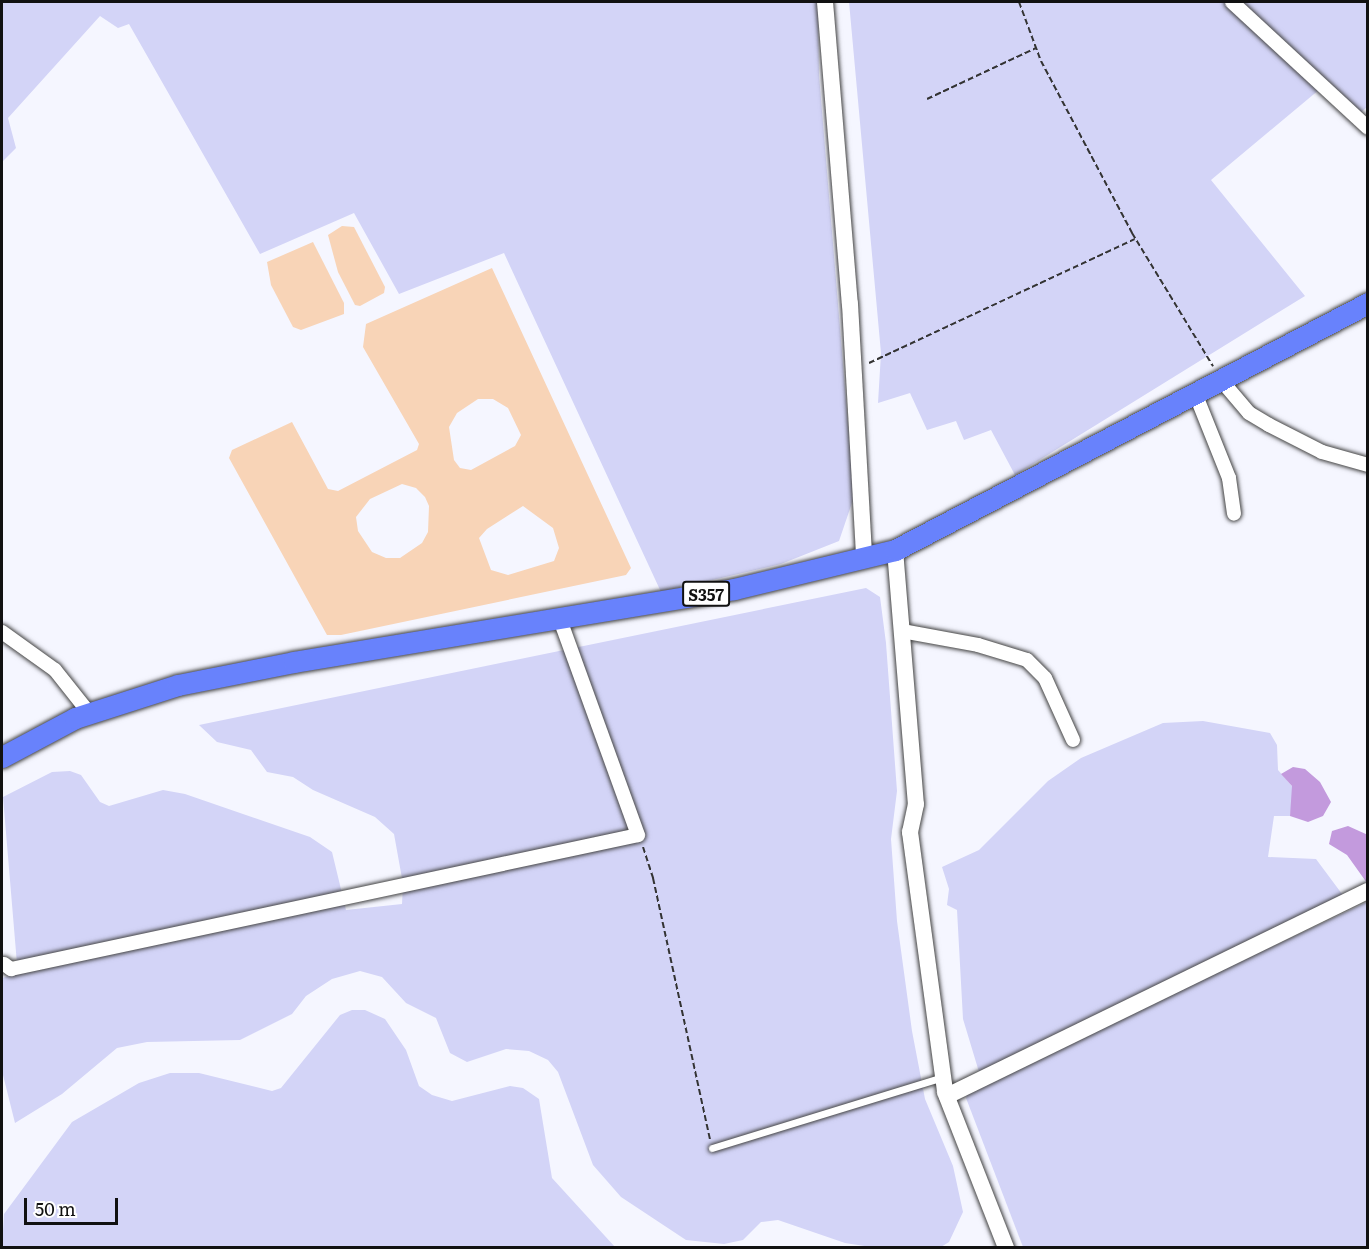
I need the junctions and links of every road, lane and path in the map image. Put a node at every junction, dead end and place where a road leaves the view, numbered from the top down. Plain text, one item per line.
1 (825, 2) edge
2 (1019, 2) edge
3 (1232, 2) edge
4 (1036, 48) junction
5 (927, 99) dead end
6 (1368, 128) edge
7 (1136, 239) junction
8 (1368, 303) edge
9 (854, 370) junction
10 (1221, 380) junction
11 (1195, 393) junction
12 (1368, 465) edge
13 (1234, 514) dead end
14 (895, 550) junction
15 (864, 556) junction
16 (560, 619) junction
17 (902, 631) junction
18 (2, 632) edge
19 (90, 714) junction
20 (1072, 740) dead end
21 (2, 758) edge
22 (638, 835) junction
23 (1368, 891) edge
24 (4, 964) dead end
25 (943, 1077) junction
26 (947, 1096) junction
27 (712, 1148) joint
28 (1006, 1248) edge

1 - 9 street
2 - 4 path
3 - 6 street
4 - 5 path
4 - 7 path
7 - 9 path
7 - 10 path
8 - 10 main road, S357
9 - 15 street
10 - 11 main road, S357
10 - 12 street
11 - 13 street
11 - 14 main road, S357
14 - 15 main road, S357
14 - 17 street
15 - 16 main road, S357
16 - 19 main road, S357
16 - 22 street
17 - 20 street
17 - 25 street
18 - 19 street
19 - 21 main road, S357
22 - 24 street
22 - 27 path
23 - 26 street
25 - 26 street
25 - 27 lane
26 - 28 street

